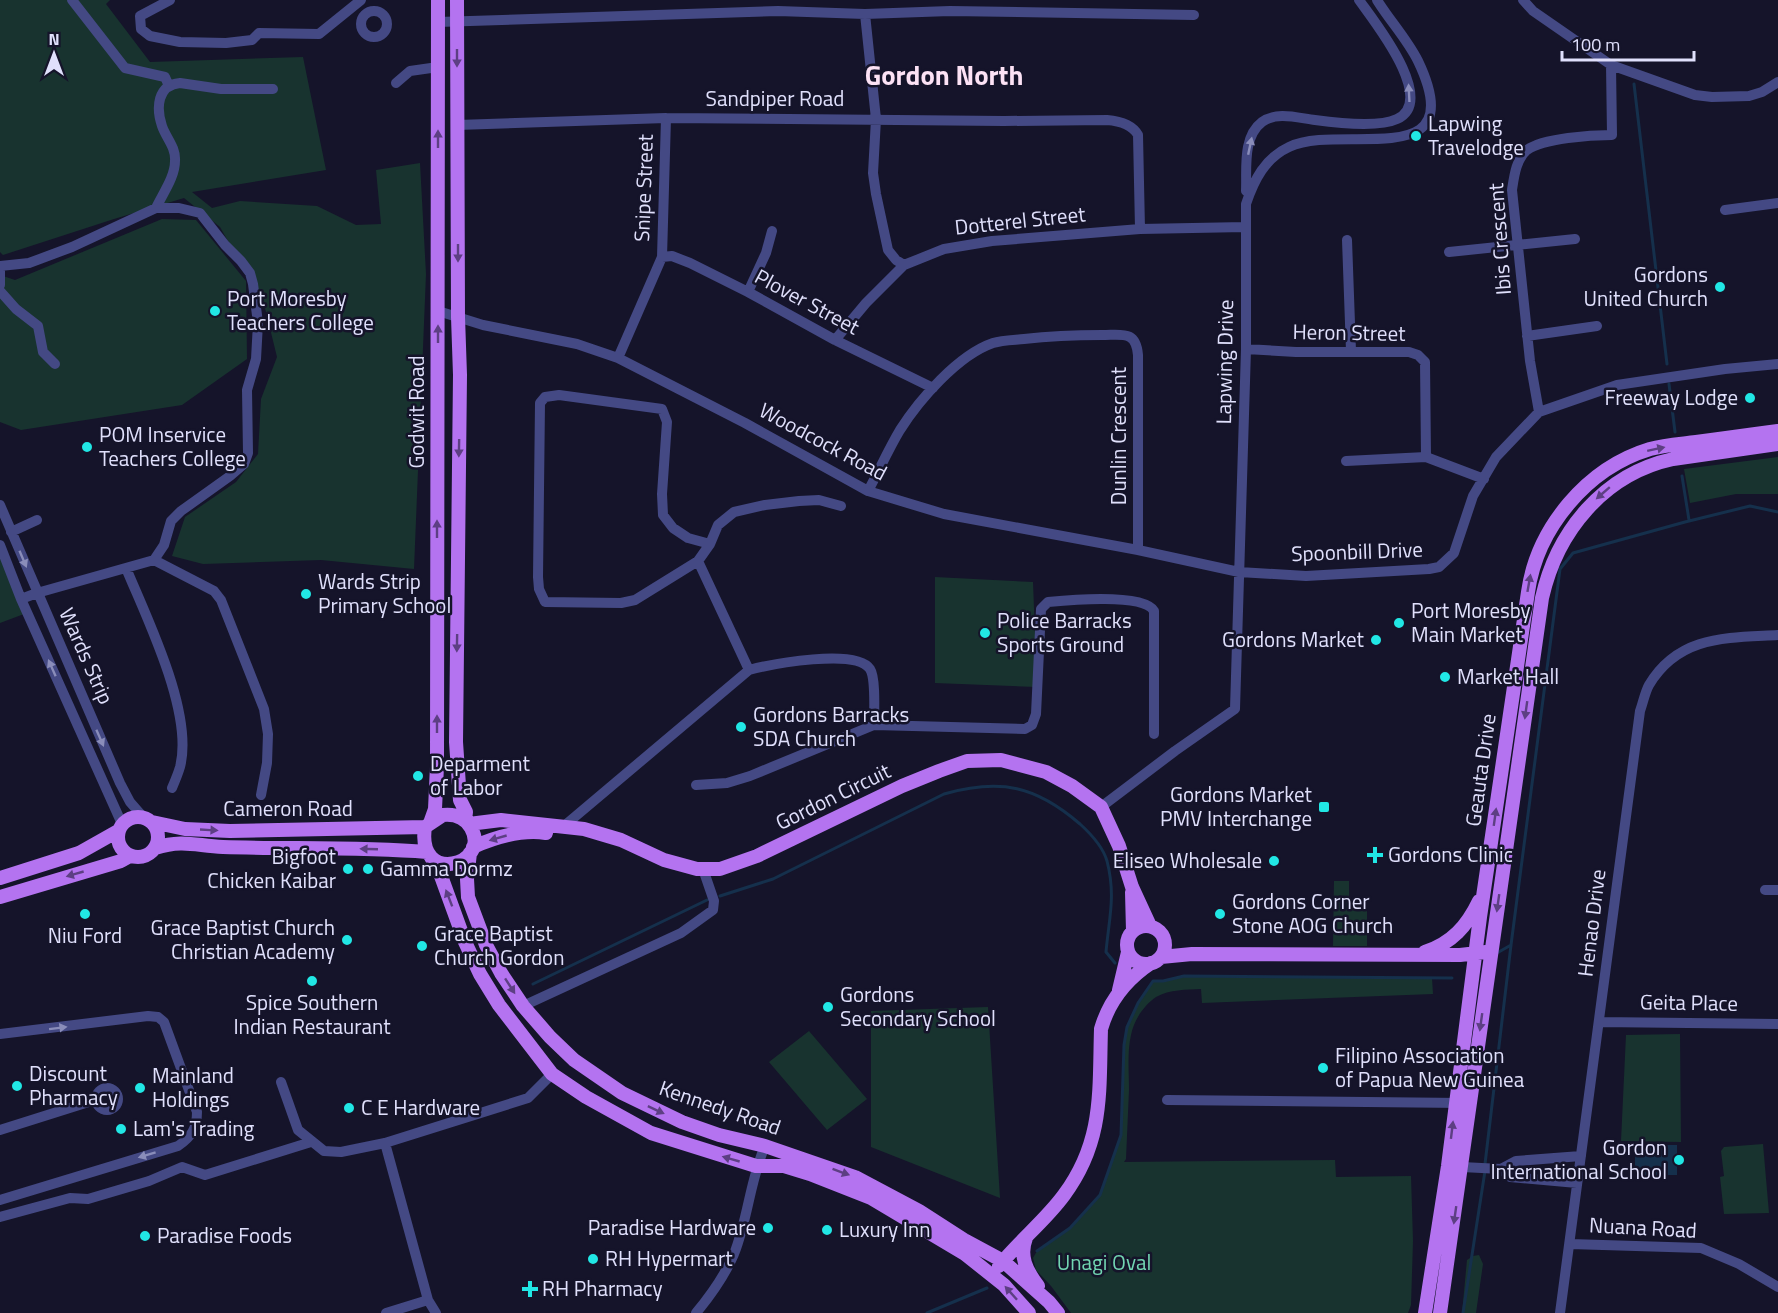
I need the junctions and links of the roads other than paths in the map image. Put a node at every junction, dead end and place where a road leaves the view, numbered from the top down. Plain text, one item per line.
1 (72, 0) edge
2 (170, 0) edge
3 (438, 0) edge
4 (457, 0) edge
5 (774, 0) edge
6 (1359, 0) edge
7 (1377, 0) edge
8 (1523, 0) edge
9 (359, 2) edge
10 (949, 6) edge
11 (778, 11) junction
12 (368, 12) junction
13 (864, 14) junction
14 (1194, 15) dead end
15 (438, 22) junction
16 (457, 22) junction
17 (362, 29) junction
18 (351, 34) dead end
19 (1611, 65) junction
20 (438, 67) junction
21 (1778, 82) edge
22 (396, 83) dead end
23 (169, 86) junction
24 (273, 89) dead end
25 (666, 118) junction
26 (876, 119) junction
27 (457, 125) junction
28 (1778, 203) edge
29 (1246, 204) junction
30 (156, 208) junction
31 (1725, 210) dead end
32 (1245, 227) junction
33 (1140, 229) junction
34 (772, 231) dead end
35 (1575, 239) dead end
36 (1347, 240) dead end
37 (1519, 245) junction
38 (1449, 252) dead end
39 (662, 256) junction
40 (903, 265) junction
41 (0, 267) edge
42 (0, 285) edge
43 (0, 291) edge
44 (748, 292) junction
45 (438, 311) junction
46 (458, 317) junction
47 (1597, 326) dead end
48 (1527, 336) junction
49 (835, 340) junction
50 (1246, 349) junction
51 (1351, 351) junction
52 (618, 358) junction
53 (54, 364) dead end
54 (1778, 364) edge
55 (933, 388) junction
56 (1539, 412) junction
57 (1778, 431) edge
58 (1778, 444) edge
59 (1426, 457) junction
60 (1346, 461) dead end
61 (1484, 479) junction
62 (868, 491) junction
63 (0, 505) edge
64 (842, 506) dead end
65 (37, 520) dead end
66 (11, 532) junction
67 (710, 544) junction
68 (0, 545) edge
69 (1138, 550) junction
70 (154, 560) junction
71 (698, 561) junction
72 (126, 568) junction
73 (1239, 572) junction
74 (36, 593) junction
75 (21, 599) junction
76 (1778, 634) edge
77 (749, 670) junction
78 (874, 725) junction
79 (1154, 734) dead end
80 (696, 785) dead end
81 (172, 788) dead end
82 (261, 795) dead end
83 (1101, 807) junction
84 (148, 820) junction
85 (467, 822) junction
86 (428, 825) junction
87 (564, 826) junction
88 (120, 827) junction
89 (155, 848) junction
90 (472, 850) junction
91 (429, 855) junction
92 (130, 856) junction
93 (703, 869) junction
94 (0, 878) edge
95 (1132, 887) junction
96 (1485, 889) junction
97 (1765, 890) dead end
98 (1778, 890) edge
99 (0, 897) edge
100 (1150, 926) junction
101 (1133, 931) junction
102 (1163, 938) junction
103 (1128, 952) junction
104 (1484, 952) junction
105 (1192, 954) junction
106 (1417, 955) junction
107 (1460, 955) junction
108 (1156, 960) junction
109 (1474, 973) junction
110 (1119, 992) junction
111 (523, 1006) junction
112 (1599, 1022) junction
113 (1778, 1024) edge
114 (0, 1034) edge
115 (552, 1074) junction
116 (281, 1082) dead end
117 (95, 1100) dead end
118 (1167, 1100) dead end
119 (1462, 1103) junction
120 (0, 1130) edge
121 (311, 1142) junction
122 (385, 1143) junction
123 (765, 1146) junction
124 (1581, 1156) junction
125 (756, 1166) junction
126 (1466, 1167) junction
127 (1501, 1169) junction
128 (1577, 1183) junction
129 (0, 1200) edge
130 (0, 1217) edge
131 (1027, 1236) junction
132 (964, 1240) junction
133 (1570, 1244) junction
134 (1003, 1261) junction
135 (992, 1275) junction
136 (1778, 1287) edge
137 (428, 1300) junction
138 (1054, 1308) edge
139 (386, 1313) edge
140 (436, 1313) edge
141 (696, 1313) edge
142 (1029, 1313) edge
143 (1425, 1313) edge
144 (1440, 1313) edge
145 (1560, 1313) edge

1 - 23 street
2 - 9 street
3 - 15 main road, Godwit Road
4 - 16 main road, Godwit Road
5 - 11 street
29 -> 6 street
7 - 29 street, Lapwing Drive
8 - 19 street
9 - 12 street
10 - 13 street
10 - 14 street
11 - 13 street
11 - 16 street
12 - 17 street
12 - 17 street
13 - 26 street
15 - 16 street
15 - 20 main road, Godwit Road
16 -> 27 main road, Godwit Road
17 - 18 street
19 - 21 street
19 - 37 street, Ibis Crescent
20 - 22 street
45 -> 20 main road, Godwit Road
23 - 24 street
23 - 30 street
25 - 26 street, Sandpiper Road
25 - 27 street, Sandpiper Road
25 - 39 street, Snipe Street
26 - 33 street, Sandpiper Road
26 - 40 street
27 -> 46 main road, Godwit Road
28 - 31 street
29 - 32 street, Lapwing Drive
30 - 41 street
30 - 70 street
32 - 33 street, Dotterel Street
32 - 50 street, Lapwing Drive
33 - 40 street, Dotterel Street
34 - 44 street
35 - 37 street
36 - 51 street
37 - 38 street
37 - 48 street, Ibis Crescent
39 - 44 street, Plover Street
39 - 52 street, Snipe Street
40 - 49 street, Dotterel Street
41 - 42 street
43 - 53 street
44 - 49 street, Plover Street
45 - 46 street, Woodcock Road
86 -> 45 main road, Godwit Road
46 - 52 street, Woodcock Road
46 -> 85 main road, Godwit Road
47 - 48 street
48 - 56 street, Ibis Crescent
49 - 55 street, Plover Street
50 - 51 street, Heron Street
50 - 73 street, Lapwing Drive
51 - 59 street, Heron Street
52 - 62 street, Woodcock Road
54 - 56 street, Spoonbill Drive
55 - 62 street, Dunlin Crescent
55 - 69 street, Dunlin Crescent
56 - 61 street, Spoonbill Drive
96 -> 57 main road, Geauta Drive
58 -> 104 main road, Geauta Drive
59 - 60 street
59 - 61 street
61 - 73 street, Spoonbill Drive
62 - 69 street, Woodcock Road
63 - 66 street, Wards Strip
64 - 67 street
65 - 66 street
66 -> 74 street, Wards Strip
67 - 71 street
67 - 71 street
68 - 75 street, Wards Strip
69 - 73 street, Woodcock Road
70 - 72 street
70 - 82 street
71 - 77 street
72 - 74 street
72 - 81 street
73 - 83 street, Lapwing Drive
74 - 75 street
74 -> 84 street, Wards Strip
88 -> 75 street, Wards Strip
76 - 112 street, Henao Drive
77 - 78 street
77 - 87 street
78 - 79 street
78 - 80 street
83 - 93 main road, Gordon Circuit
83 - 95 main road, Gordon Circuit
84 -> 86 main road, Cameron Road
84 - 88 main road
84 - 89 main road
85 - 86 main road
85 - 87 main road, Gordon Circuit
85 - 90 main road
86 - 91 main road
87 -> 90 main road, Gordon Circuit
87 - 93 main road, Gordon Circuit
88 - 92 main road
88 - 94 main road
91 -> 89 main road, Cameron Road
89 - 92 main road
90 - 91 main road
90 -> 111 main road, Kennedy Road
115 -> 91 main road, Kennedy Road
92 -> 99 main road
93 - 111 street
95 - 100 main road, Gordon Circuit
95 - 101 main road, Gordon Circuit
96 - 104 main road, Geauta Drive
96 - 106 main road
97 - 98 street
100 - 101 main road
100 - 102 main road
101 - 103 main road
102 - 105 main road
102 - 108 main road
103 - 108 main road
103 - 110 main road
104 - 107 main road
104 - 109 main road, Geauta Drive
104 -> 119 main road, Geauta Drive
105 - 106 main road
105 - 108 main road
106 - 107 main road
107 - 109 main road
108 - 110 main road
109 - 119 main road, Geauta Drive
110 - 131 main road
111 -> 123 main road, Kennedy Road
112 - 113 street, Geita Place
112 - 124 street, Henao Drive
114 -> 129 street
115 - 122 street
125 -> 115 main road, Kennedy Road
116 - 121 street
117 - 120 street
118 - 119 street
119 - 126 main road, Geauta Drive
143 -> 119 main road, Geauta Drive
121 - 122 street
121 - 130 street
122 - 137 street
123 - 125 street
123 -> 132 main road, Kennedy Road
124 - 127 street
124 - 128 street, Henao Drive
125 - 135 main road, Kennedy Road
125 - 141 street
126 - 127 street
126 -> 144 main road, Geauta Drive
127 - 128 street
128 - 133 street, Henao Drive
131 - 132 main road
131 - 134 main road
131 - 138 main road
132 - 134 main road, Kennedy Road
133 - 136 street, Nuana Road
133 - 145 street, Henao Drive
134 - 135 main road
134 - 138 main road, Kennedy Road
142 -> 135 main road, Kennedy Road
137 - 139 street
137 - 140 street

